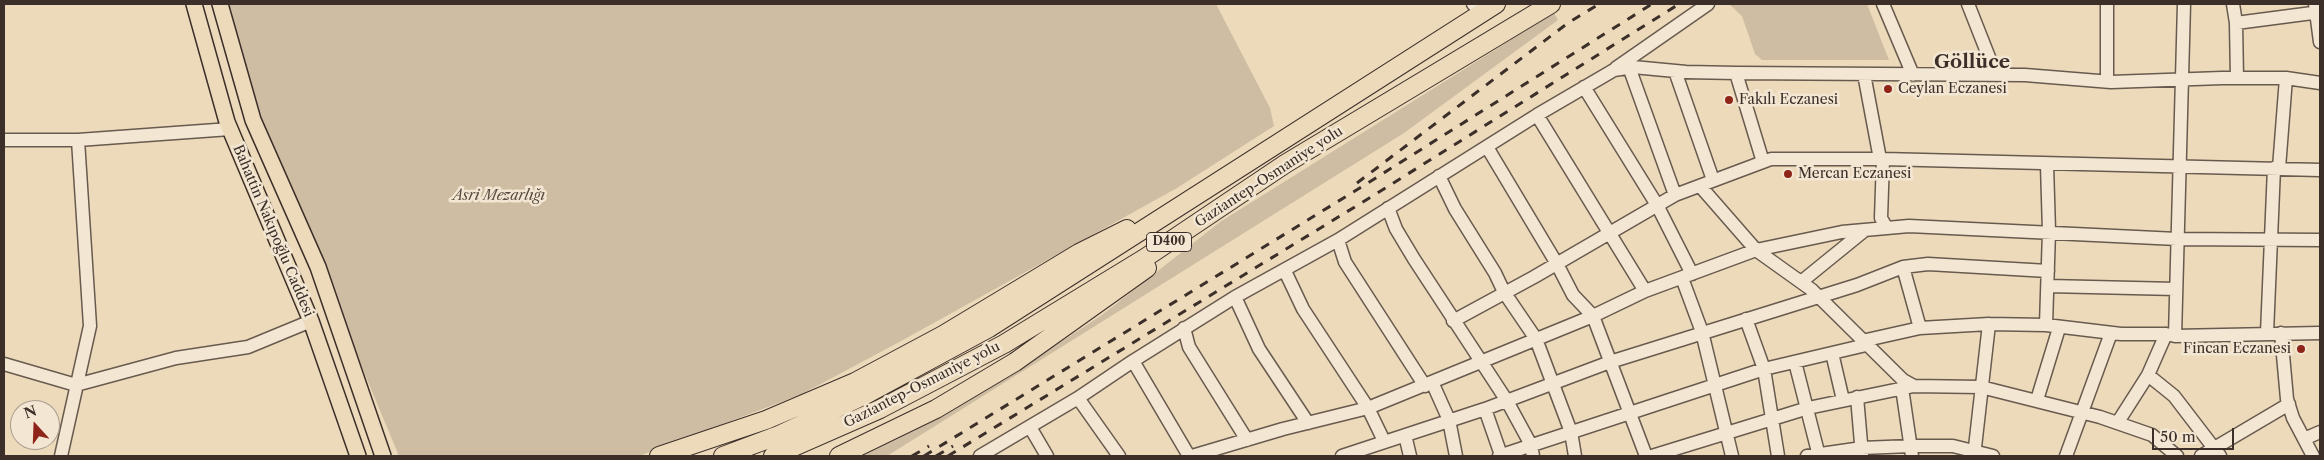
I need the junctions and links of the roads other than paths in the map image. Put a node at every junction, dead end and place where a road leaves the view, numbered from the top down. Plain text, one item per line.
1 (194, 4) edge
2 (220, 4) edge
3 (1550, 4) edge
4 (1708, 4) edge
5 (1883, 4) edge
6 (1968, 4) edge
7 (2107, 4) edge
8 (2184, 4) edge
9 (2233, 4) edge
10 (1483, 7) edge
11 (2318, 10) edge
12 (2236, 23) junction
13 (2320, 42) edge
14 (1630, 67) junction
15 (1614, 70) junction
16 (1674, 71) junction
17 (1736, 73) junction
18 (1864, 74) junction
19 (1913, 75) junction
20 (1996, 75) junction
21 (2237, 78) junction
22 (2286, 78) junction
23 (2183, 79) junction
24 (2107, 81) junction
25 (2320, 83) edge
26 (1584, 87) junction
27 (1537, 115) junction
28 (230, 129) junction
29 (4, 140) edge
30 (78, 140) junction
31 (1486, 147) junction
32 (1881, 159) junction
33 (1763, 162) junction
34 (1285, 164) junction
35 (2047, 164) junction
36 (2180, 167) junction
37 (2276, 168) junction
38 (2320, 170) edge
39 (1439, 176) junction
40 (1713, 180) junction
41 (1701, 187) junction
42 (1208, 189) junction
43 (1674, 195) junction
44 (1657, 205) junction
45 (1388, 208) junction
46 (1886, 227) junction
47 (1865, 229) junction
48 (2049, 232) junction
49 (1609, 234) junction
50 (2270, 238) junction
51 (2177, 239) junction
52 (1338, 240) junction
53 (2320, 240) edge
54 (1756, 250) junction
55 (1556, 264) junction
56 (1903, 267) junction
57 (1285, 271) junction
58 (2048, 271) junction
59 (1687, 276) junction
60 (1801, 282) junction
61 (2048, 286) junction
62 (2176, 289) junction
63 (1645, 291) junction
64 (1504, 292) junction
65 (1236, 297) junction
66 (1818, 297) junction
67 (1593, 316) junction
68 (1746, 319) junction
69 (1453, 320) junction
70 (311, 321) junction
71 (1989, 324) junction
72 (2046, 326) junction
73 (1184, 328) junction
74 (1920, 328) junction
75 (2060, 328) junction
76 (1702, 332) junction
77 (2111, 332) junction
78 (2267, 333) junction
79 (2281, 333) junction
80 (2320, 333) edge
81 (2170, 335) junction
82 (1536, 339) junction
83 (1864, 343) junction
84 (1832, 353) junction
85 (1133, 361) junction
86 (1482, 362) junction
87 (1610, 362) junction
88 (1795, 362) junction
89 (4, 364) edge
90 (1764, 369) junction
91 (2148, 375) junction
92 (1428, 384) junction
93 (1554, 384) junction
94 (76, 385) junction
95 (1714, 385) junction
96 (1908, 387) junction
97 (1981, 387) junction
98 (1858, 397) junction
99 (1078, 398) junction
100 (1843, 400) junction
101 (2037, 400) junction
102 (1507, 401) junction
103 (2289, 404) junction
104 (1368, 408) junction
105 (1808, 408) junction
106 (1485, 409) junction
107 (1630, 412) junction
108 (2082, 413) junction
109 (1448, 420) junction
110 (1771, 421) junction
111 (2118, 422) junction
112 (1308, 423) junction
113 (1030, 427) junction
114 (1571, 432) junction
115 (1726, 432) junction
116 (2320, 432) edge
117 (1405, 435) junction
118 (2304, 439) junction
119 (1247, 440) junction
120 (1384, 441) junction
121 (1532, 451) edge
122 (1912, 451) edge
123 (1367, 452) edge
124 (1862, 452) edge
125 (1974, 453) edge
126 (2217, 453) edge
127 (1815, 455) edge
128 (61, 456) edge
129 (358, 456) edge
130 (383, 456) edge
131 (659, 456) edge
132 (723, 456) edge
133 (773, 456) edge
134 (839, 456) edge
135 (980, 456) edge
136 (1047, 456) edge
137 (1119, 456) edge
138 (1190, 456) edge
139 (1342, 456) edge
140 (1410, 456) edge
141 (1456, 456) edge
142 (1500, 456) edge
143 (1575, 456) edge
144 (1646, 456) edge
145 (1652, 456) edge
146 (1732, 456) edge
147 (1778, 456) edge
148 (1993, 456) edge
149 (2066, 456) edge
150 (2178, 456) edge
151 (2201, 456) edge
152 (2314, 456) edge

1 - 28 main road, Bahattin Nakıpoğlu Caddesi
2 - 130 main road, Bahattin Nakıpoğlu Caddesi
3 - 34 highway, Gaziantep-Osmaniye yolu / D400
4 - 15 street
5 - 19 street
6 - 20 street
7 - 24 street
8 - 23 street
9 - 12 street
10 - 42 highway, Gaziantep-Osmaniye yolu / D400
11 - 12 street
11 - 13 street
12 - 21 street
14 - 15 street
14 - 16 street
14 - 43 street
15 - 26 street
16 - 17 street
16 - 40 street
17 - 18 street
17 - 33 street
18 - 19 street
18 - 32 street
19 - 20 street
20 - 24 street
21 - 22 street
21 - 23 street
22 - 25 street
22 - 37 street
23 - 24 street
23 - 36 street
26 - 27 street
26 - 44 street
27 - 31 street
27 - 49 street
28 - 30 street
28 - 70 main road, Bahattin Nakıpoğlu Caddesi
29 - 30 street
30 - 94 street
31 - 39 street
31 - 55 street
32 - 33 street
32 - 35 street
32 - 46 street
33 - 40 street
34 - 133 highway, Gaziantep-Osmaniye yolu / D400
34 - 134 highway
35 - 36 street
35 - 48 street
36 - 37 street
36 - 51 street
37 - 38 street
37 - 50 street
39 - 45 street
39 - 64 street
40 - 41 street
41 - 43 street
41 - 54 street
42 - 131 highway
42 - 132 highway, Gaziantep-Osmaniye yolu / D400
43 - 44 street
44 - 49 street
44 - 59 street
45 - 52 street
45 - 69 street
46 - 47 street
46 - 48 street
47 - 54 street
47 - 60 street
48 - 51 street
48 - 58 street
49 - 55 street
49 - 63 street
50 - 51 street
50 - 53 street
50 - 78 street
51 - 62 street
52 - 57 street
52 - 92 street
54 - 59 street
54 - 60 street
55 - 64 street
55 - 67 street
56 - 58 street
56 - 66 street
56 - 74 street
57 - 65 street
57 - 104 street
58 - 61 street
59 - 63 street
59 - 76 street
60 - 66 street
61 - 62 street
61 - 72 street
62 - 81 street
63 - 67 street
64 - 69 street
64 - 82 street
65 - 73 street
65 - 112 street
66 - 68 street
66 - 83 street
67 - 82 street
67 - 87 street
68 - 76 street
68 - 90 street
69 - 86 street
70 - 94 street
70 - 129 main road, Bahattin Nakıpoğlu Caddesi
71 - 72 street
71 - 74 street
71 - 97 street
72 - 75 street
73 - 85 street
73 - 119 street
74 - 83 street
75 - 77 street
75 - 101 street
76 - 87 street
76 - 95 street
77 - 81 street
77 - 108 street
78 - 79 street
78 - 81 street
79 - 80 street
79 - 103 street
81 - 91 street
82 - 86 street
82 - 93 street
83 - 84 street
83 - 96 street
84 - 88 street
84 - 100 street
85 - 99 street
85 - 138 street
86 - 92 street
86 - 102 street
87 - 93 street
87 - 107 street
88 - 90 street
88 - 105 street
89 - 94 street
90 - 95 street
90 - 110 street
91 - 111 street
91 - 126 street
92 - 104 street
92 - 109 street
93 - 102 street
93 - 114 street
94 - 128 street
95 - 107 street
95 - 115 street
96 - 97 street
96 - 98 street
96 - 122 street
97 - 101 street
97 - 125 street
98 - 100 street
98 - 124 street
99 - 113 street
99 - 137 street
100 - 105 street
101 - 108 street
102 - 106 street
102 - 121 street
103 - 118 street
103 - 126 street
104 - 112 street
104 - 120 street
105 - 110 street
105 - 127 street
106 - 109 street
106 - 142 street
107 - 114 street
107 - 144 street
108 - 111 street
108 - 149 street
109 - 117 street
109 - 141 street
110 - 115 street
110 - 147 street
111 - 150 street
112 - 119 street
113 - 135 street
113 - 136 street
114 - 121 street
114 - 143 street
115 - 145 street
115 - 146 street
116 - 118 street
117 - 120 street
117 - 140 street
118 - 152 street
119 - 138 street
120 - 123 street
121 - 142 street
122 - 124 street
122 - 125 street
123 - 139 street
124 - 127 street
125 - 148 street
126 - 151 street

